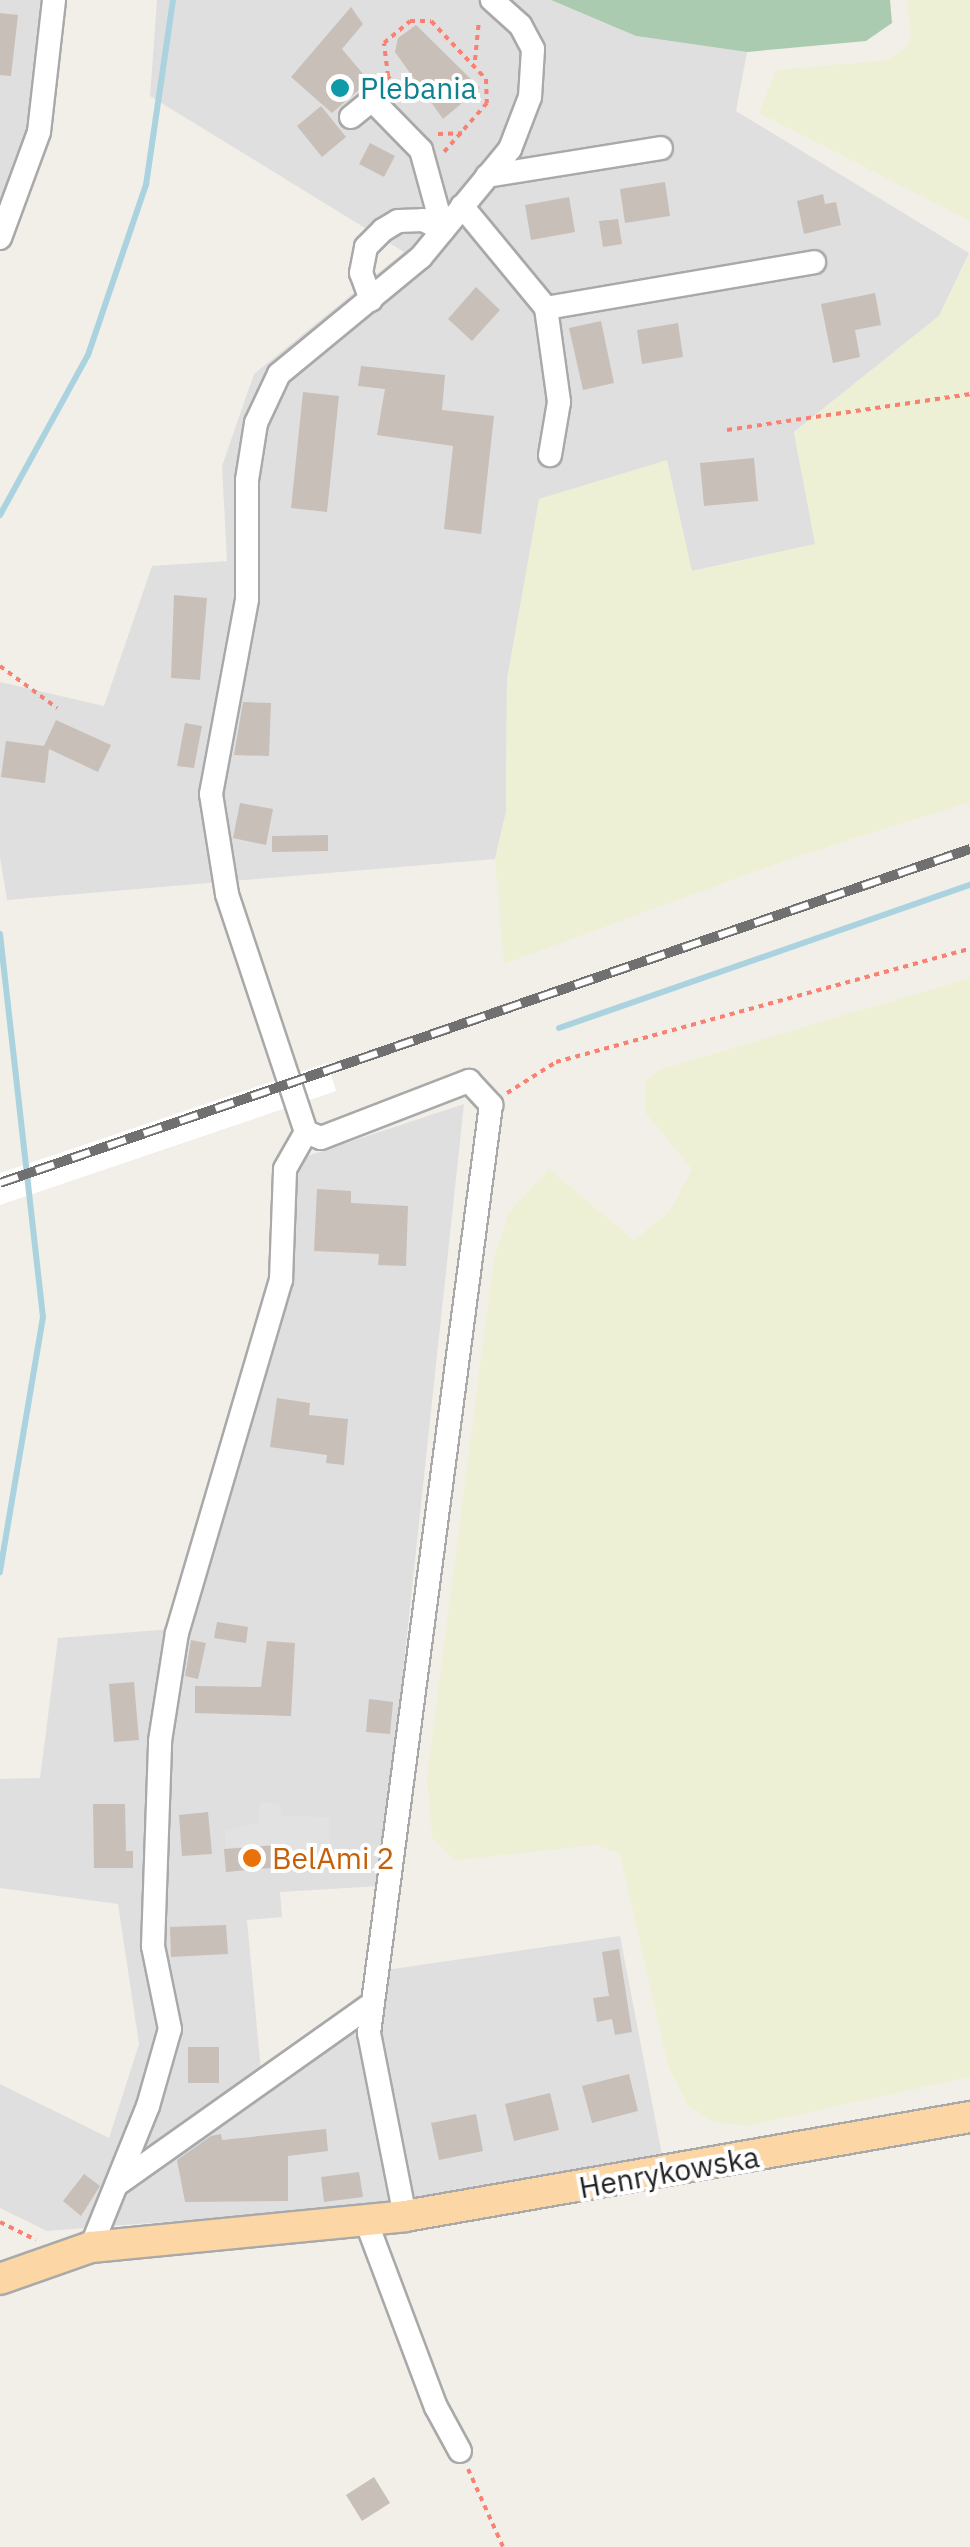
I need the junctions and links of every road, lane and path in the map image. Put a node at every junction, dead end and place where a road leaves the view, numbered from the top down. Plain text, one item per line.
1 (54, 0) edge
2 (486, 7) edge
3 (474, 60) junction
4 (410, 108) dead end
5 (351, 117) dead end
6 (429, 127) dead end
7 (462, 133) junction
8 (660, 148) dead end
9 (487, 176) junction
10 (428, 182) junction
11 (462, 206) junction
12 (443, 230) junction
13 (0, 238) edge
14 (814, 262) dead end
15 (371, 300) junction
16 (546, 308) junction
17 (970, 394) edge
18 (728, 430) dead end
19 (550, 455) dead end
20 (0, 666) edge
21 (57, 708) dead end
22 (970, 949) edge
23 (491, 1106) junction
24 (306, 1132) junction
25 (373, 2004) junction
26 (970, 2117) edge
27 (118, 2184) junction
28 (405, 2216) junction
29 (0, 2222) edge
30 (366, 2222) junction
31 (91, 2247) junction
32 (60, 2254) junction
33 (0, 2279) edge
34 (460, 2451) joint
35 (503, 2547) edge

1 - 13 street
2 - 3 path
2 - 9 street
3 - 4 path
3 - 7 path
5 - 10 street
6 - 7 path
7 - 10 path
8 - 9 street
9 - 11 street
10 - 12 street
11 - 12 street
11 - 16 street
12 - 15 street
12 - 15 street
14 - 16 street
15 - 24 street
16 - 19 street
17 - 18 path
20 - 21 path
22 - 23 path
23 - 24 street
23 - 25 street
24 - 27 street
25 - 27 street
25 - 28 street
26 - 28 main road, Henrykowska
27 - 31 street
28 - 30 main road, Henrykowska
29 - 32 path
30 - 31 main road, Henrykowska
30 - 34 street
31 - 32 main road, Henrykowska
32 - 33 main road, Henrykowska
34 - 35 path

